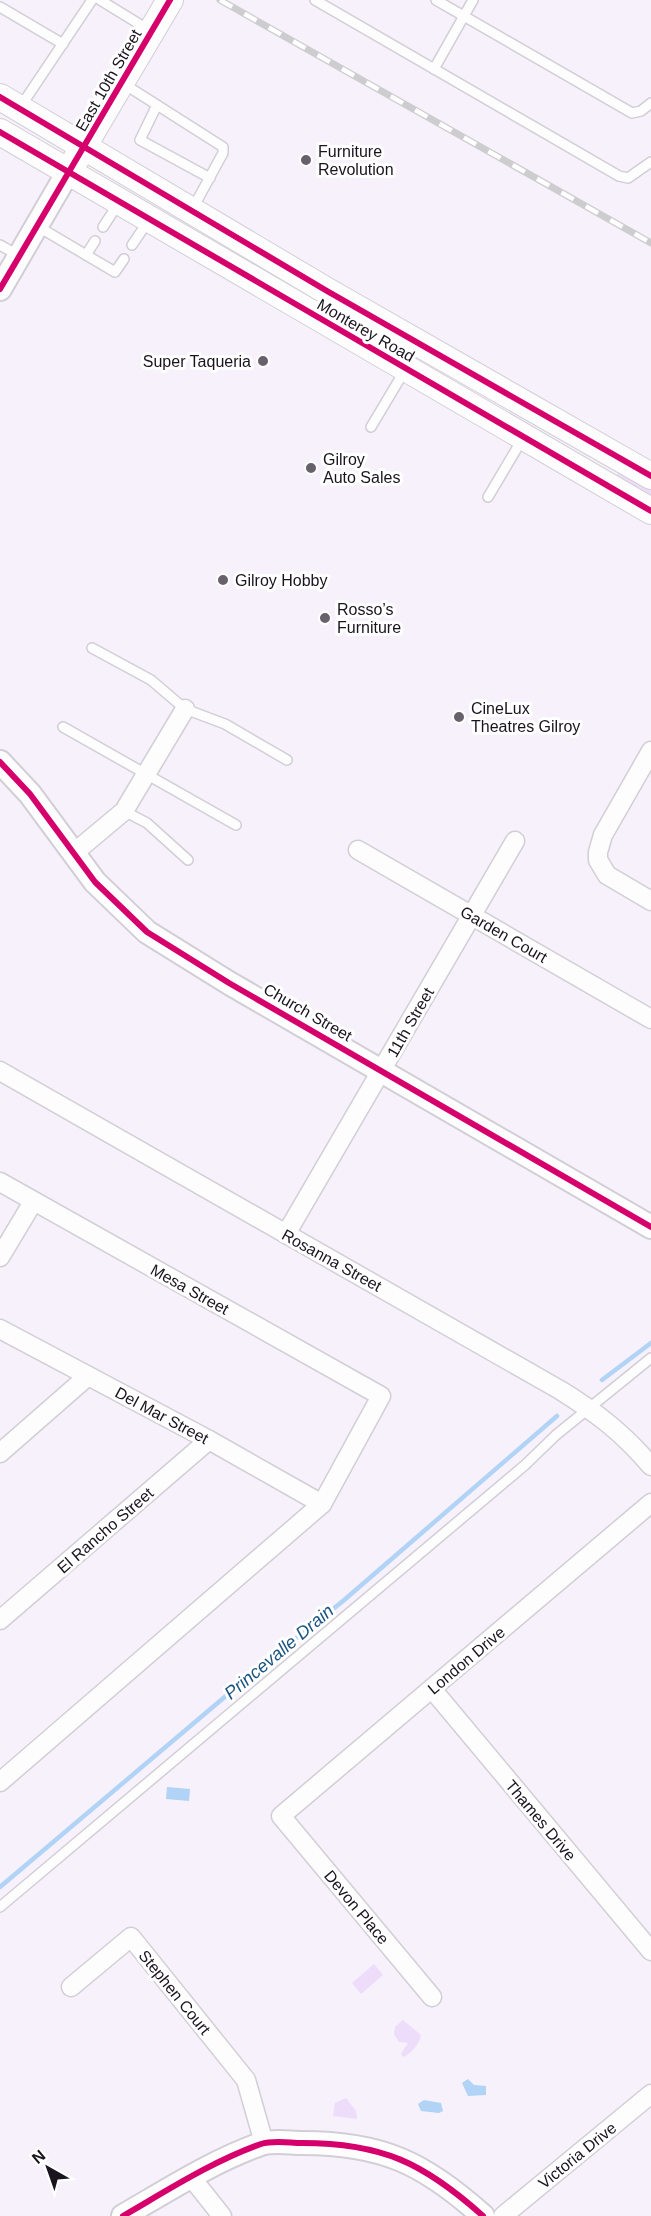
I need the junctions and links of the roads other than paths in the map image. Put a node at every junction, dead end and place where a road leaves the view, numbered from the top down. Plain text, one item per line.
1 (4, 0) edge
2 (92, 0) edge
3 (100, 0) edge
4 (170, 0) edge
5 (315, 0) edge
6 (436, 0) edge
7 (473, 0) edge
8 (0, 6) edge
9 (464, 16) junction
10 (152, 32) junction
11 (63, 44) junction
12 (434, 69) junction
13 (122, 83) junction
14 (10, 103) edge
15 (651, 103) edge
16 (157, 105) junction
17 (0, 132) edge
18 (85, 146) junction
19 (651, 162) edge
20 (68, 172) junction
21 (210, 178) junction
22 (120, 202) junction
23 (192, 211) junction
24 (149, 220) junction
25 (37, 226) junction
26 (103, 227) dead end
27 (95, 241) dead end
28 (132, 245) dead end
29 (10, 251) edge
30 (86, 255) junction
31 (124, 259) dead end
32 (0, 289) edge
33 (406, 369) junction
34 (371, 427) dead end
35 (523, 438) junction
36 (651, 476) edge
37 (488, 497) dead end
38 (651, 511) edge
39 (92, 648) dead end
40 (185, 709) junction
41 (63, 727) dead end
42 (651, 751) edge
43 (287, 760) dead end
44 (0, 762) edge
45 (146, 774) junction
46 (124, 811) junction
47 (236, 825) dead end
48 (514, 841) dead end
49 (358, 850) dead end
50 (75, 852) junction
51 (188, 860) dead end
52 (651, 901) edge
53 (471, 915) junction
54 (651, 1019) edge
55 (382, 1070) junction
56 (0, 1071) edge
57 (0, 1182) edge
58 (33, 1202) junction
59 (651, 1227) edge
60 (286, 1234) junction
61 (0, 1257) edge
62 (0, 1329) edge
63 (651, 1358) edge
64 (88, 1376) junction
65 (589, 1408) junction
66 (209, 1440) junction
67 (0, 1453) edge
68 (651, 1466) edge
69 (651, 1503) edge
70 (322, 1504) junction
71 (0, 1620) edge
72 (432, 1689) junction
73 (0, 1782) edge
74 (281, 1816) joint
75 (0, 1907) edge
76 (651, 1951) edge
77 (71, 1987) dead end
78 (432, 1997) dead end
79 (650, 2096) edge
80 (264, 2143) junction
81 (191, 2177) junction
82 (123, 2216) edge
83 (222, 2216) edge
84 (483, 2216) edge
85 (503, 2216) edge

1 - 8 lane
2 - 11 lane
3 - 10 lane
4 - 10 main road, East 10th Street
5 - 12 lane
6 - 9 lane
7 - 9 lane
8 - 11 lane
9 - 12 lane
9 - 15 lane
10 - 13 main road, East 10th Street
11 - 14 lane
12 - 19 lane
13 - 16 lane
13 - 18 main road, East 10th Street
14 - 18 main road, Monterey Road
16 - 21 lane
16 - 21 lane
17 - 20 main road, Monterey Road
18 - 20 main road, East 10th Street
18 - 23 main road, Monterey Road
20 - 22 main road, Monterey Road
20 - 25 street
21 - 23 lane
22 - 24 main road, Monterey Road
22 - 26 lane
23 - 36 main road, Monterey Road
24 - 28 lane
24 - 33 main road, Monterey Road
25 - 29 street
25 - 30 lane
27 - 30 lane
29 - 32 street
30 - 31 lane
33 - 34 lane
33 - 35 main road, Monterey Road
35 - 37 lane
35 - 38 main road, Monterey Road
39 - 40 lane
40 - 43 lane
40 - 45 street
41 - 45 lane
42 - 52 street
44 - 50 street, Church Street
45 - 46 street
45 - 47 lane
46 - 50 street
46 - 51 lane
48 - 53 street, 11th Street
49 - 53 street, Garden Court
50 - 55 street, Church Street
53 - 54 street, Garden Court
53 - 55 street, 11th Street
55 - 59 street, Church Street
55 - 60 street, 11th Street
56 - 60 street, Rosanna Street
57 - 58 street, Mesa Street
58 - 61 street
58 - 70 street, Mesa Street
60 - 65 street, Rosanna Street
62 - 64 street, Del Mar Street
63 - 65 lane
64 - 66 street, Del Mar Street
64 - 67 street
65 - 68 street, Rosanna Street
65 - 75 lane
66 - 70 street, Del Mar Street
66 - 71 street, El Rancho Street
69 - 72 street, London Drive
70 - 73 street
72 - 74 street, London Drive
72 - 76 street, Thames Drive
74 - 78 street, Devon Place
77 - 80 street, Stephen Court
79 - 85 street, Victoria Drive
80 - 81 street
80 - 84 street
81 - 82 street
81 - 83 street

